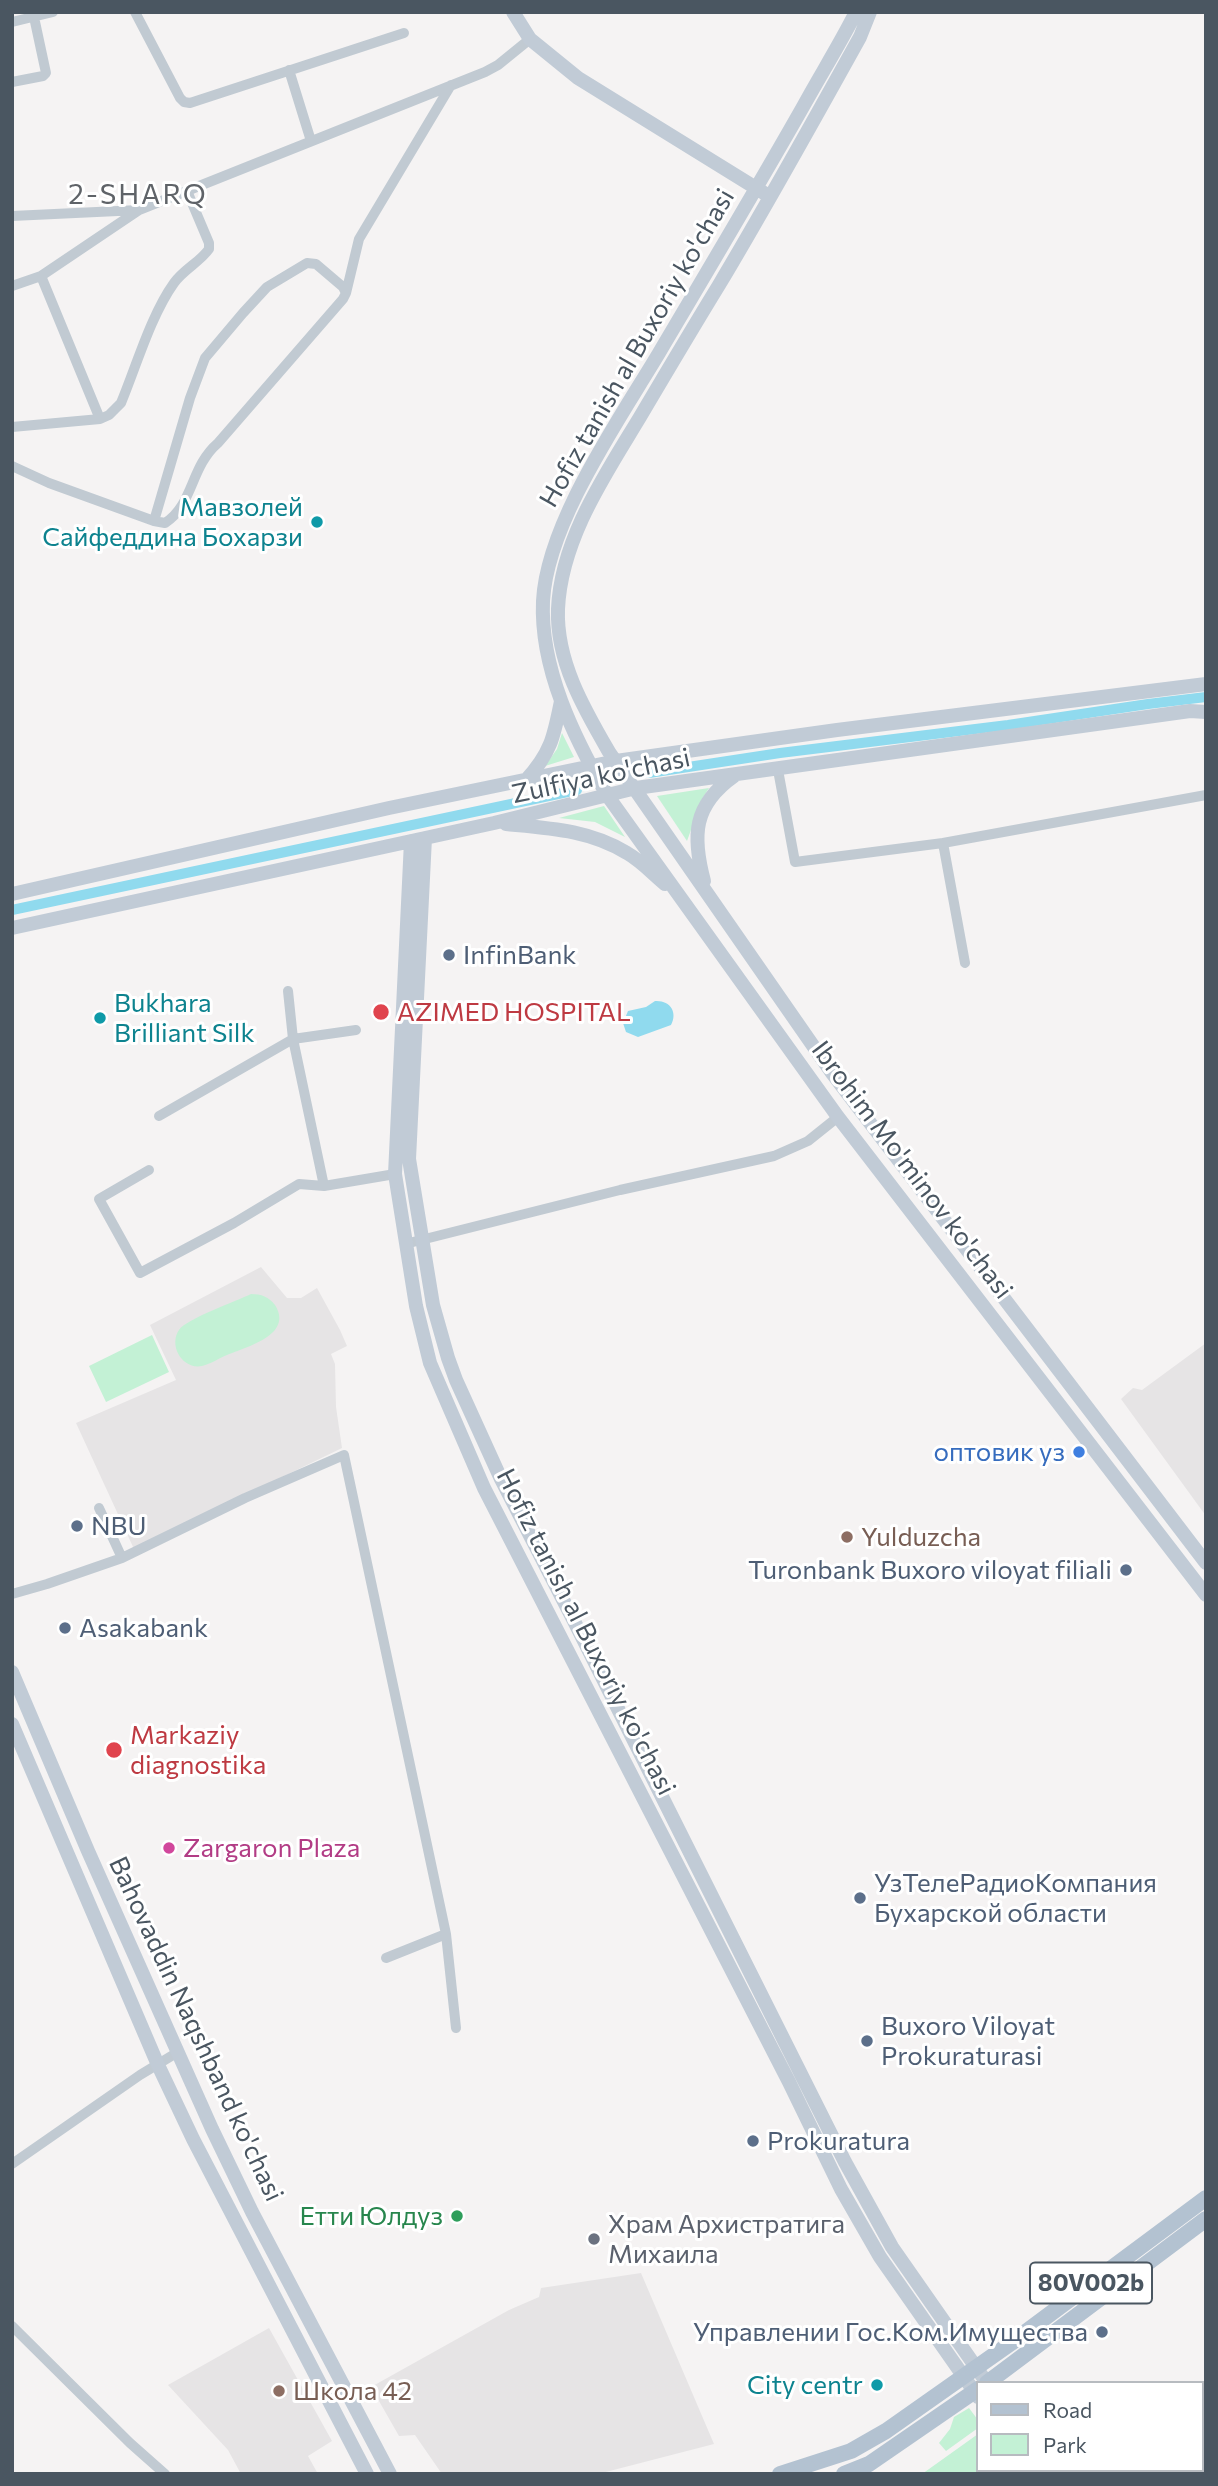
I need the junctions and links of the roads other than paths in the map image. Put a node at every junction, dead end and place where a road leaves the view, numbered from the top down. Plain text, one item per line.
1 (53, 12) edge
2 (135, 12) edge
3 (513, 12) edge
4 (856, 12) edge
5 (870, 12) edge
6 (34, 17) junction
7 (12, 22) edge
8 (404, 33) dead end
9 (530, 39) junction
10 (289, 70) junction
11 (12, 82) edge
12 (451, 85) junction
13 (311, 141) junction
14 (757, 189) junction
15 (187, 191) junction
16 (771, 198) junction
17 (139, 210) junction
18 (12, 216) edge
19 (41, 276) junction
20 (12, 286) edge
21 (346, 293) junction
22 (100, 419) junction
23 (12, 427) edge
24 (12, 466) edge
25 (154, 521) junction
26 (1206, 684) edge
27 (561, 701) junction
28 (1206, 712) edge
29 (616, 761) junction
30 (590, 766) junction
31 (778, 770) junction
32 (735, 775) junction
33 (526, 780) junction
34 (636, 788) junction
35 (607, 795) junction
36 (1206, 795) edge
37 (494, 823) junction
38 (418, 839) junction
39 (943, 843) junction
40 (708, 892) junction
41 (12, 894) edge
42 (684, 901) junction
43 (12, 929) edge
44 (965, 963) dead end
45 (288, 991) dead end
46 (356, 1030) dead end
47 (293, 1039) junction
48 (832, 1073) junction
49 (815, 1086) junction
50 (159, 1116) dead end
51 (838, 1117) junction
52 (399, 1165) junction
53 (149, 1170) dead end
54 (324, 1185) junction
55 (423, 1240) junction
56 (405, 1244) junction
57 (99, 1508) dead end
58 (122, 1558) junction
59 (1206, 1563) edge
60 (12, 1594) edge
61 (1206, 1595) edge
62 (12, 1672) edge
63 (12, 1724) edge
64 (446, 1934) junction
65 (733, 1935) junction
66 (718, 1942) junction
67 (386, 1958) dead end
68 (456, 2028) dead end
69 (178, 2052) junction
70 (158, 2065) junction
71 (12, 2164) edge
72 (1206, 2198) edge
73 (1206, 2219) edge
74 (12, 2326) edge
75 (969, 2372) junction
76 (976, 2381) edge
77 (991, 2381) edge
78 (976, 2392) edge
79 (165, 2474) edge
80 (367, 2474) edge
81 (390, 2474) edge
82 (780, 2474) edge
83 (844, 2474) edge

1 - 6 street
2 - 10 street
3 - 9 main road
4 - 14 main road, Hofiz tanish al Buxoriy ko'chasi
5 - 16 main road, Hofiz tanish al Buxoriy ko'chasi
6 - 7 street
6 - 11 street
8 - 10 street
9 - 12 street
9 - 14 main road
10 - 13 street
12 - 13 street
12 - 21 street
13 - 15 street
14 - 16 main road
14 - 27 main road, Hofiz tanish al Buxoriy ko'chasi
15 - 17 street
15 - 22 street
16 - 29 main road, Hofiz tanish al Buxoriy ko'chasi
17 - 18 street
17 - 19 street
19 - 20 street
19 - 22 street
21 - 25 street
21 - 25 street
22 - 23 street
24 - 25 street
26 - 29 main road, Zulfiya ko'chasi
27 - 30 main road, Hofiz tanish al Buxoriy ko'chasi
27 - 33 main road
28 - 31 main road, Zulfiya ko'chasi
29 - 30 main road, Zulfiya ko'chasi
29 - 34 main road, Ibrohim Mo'minov ko'chasi
30 - 33 main road, Zulfiya ko'chasi
30 - 35 main road, Ibrohim Mo'minov ko'chasi
31 - 32 main road, Zulfiya ko'chasi
31 - 39 street
32 - 34 main road, Zulfiya ko'chasi
32 - 40 main road
33 - 41 main road, Zulfiya ko'chasi
34 - 35 main road, Zulfiya ko'chasi
34 - 40 main road, Ibrohim Mo'minov ko'chasi
35 - 37 main road, Zulfiya ko'chasi
35 - 42 main road, Ibrohim Mo'minov ko'chasi
36 - 39 street
37 - 38 main road, Zulfiya ko'chasi
37 - 42 main road
38 - 43 main road, Zulfiya ko'chasi
38 - 52 main road
39 - 44 street
40 - 48 main road, Ibrohim Mo'minov ko'chasi
42 - 49 main road, Ibrohim Mo'minov ko'chasi
45 - 47 street
46 - 47 street
47 - 50 street
47 - 54 street
48 - 49 main road
48 - 59 main road, Ibrohim Mo'minov ko'chasi
49 - 51 main road, Ibrohim Mo'minov ko'chasi
51 - 55 street
51 - 61 main road, Ibrohim Mo'minov ko'chasi
52 - 54 street
52 - 55 main road, Hofiz tanish al Buxoriy ko'chasi
52 - 56 main road, Hofiz tanish al Buxoriy ko'chasi
53 - 54 street
55 - 56 street
55 - 65 main road, Hofiz tanish al Buxoriy ko'chasi
56 - 66 main road, Hofiz tanish al Buxoriy ko'chasi
57 - 58 street
58 - 60 street
58 - 64 street
62 - 69 main road, Bahovaddin Naqshband ko'chasi
63 - 70 main road, Bahovaddin Naqshband ko'chasi
64 - 67 street
64 - 68 street
65 - 66 main road
65 - 75 main road, Hofiz tanish al Buxoriy ko'chasi
66 - 75 main road, Hofiz tanish al Buxoriy ko'chasi
69 - 70 street
69 - 81 main road, Bahovaddin Naqshband ko'chasi
70 - 71 street
70 - 80 main road, Bahovaddin Naqshband ko'chasi
72 - 75 main road, 80V002b
73 - 77 main road, 80V002b
74 - 79 street
75 - 76 main road
75 - 82 main road
78 - 83 main road

